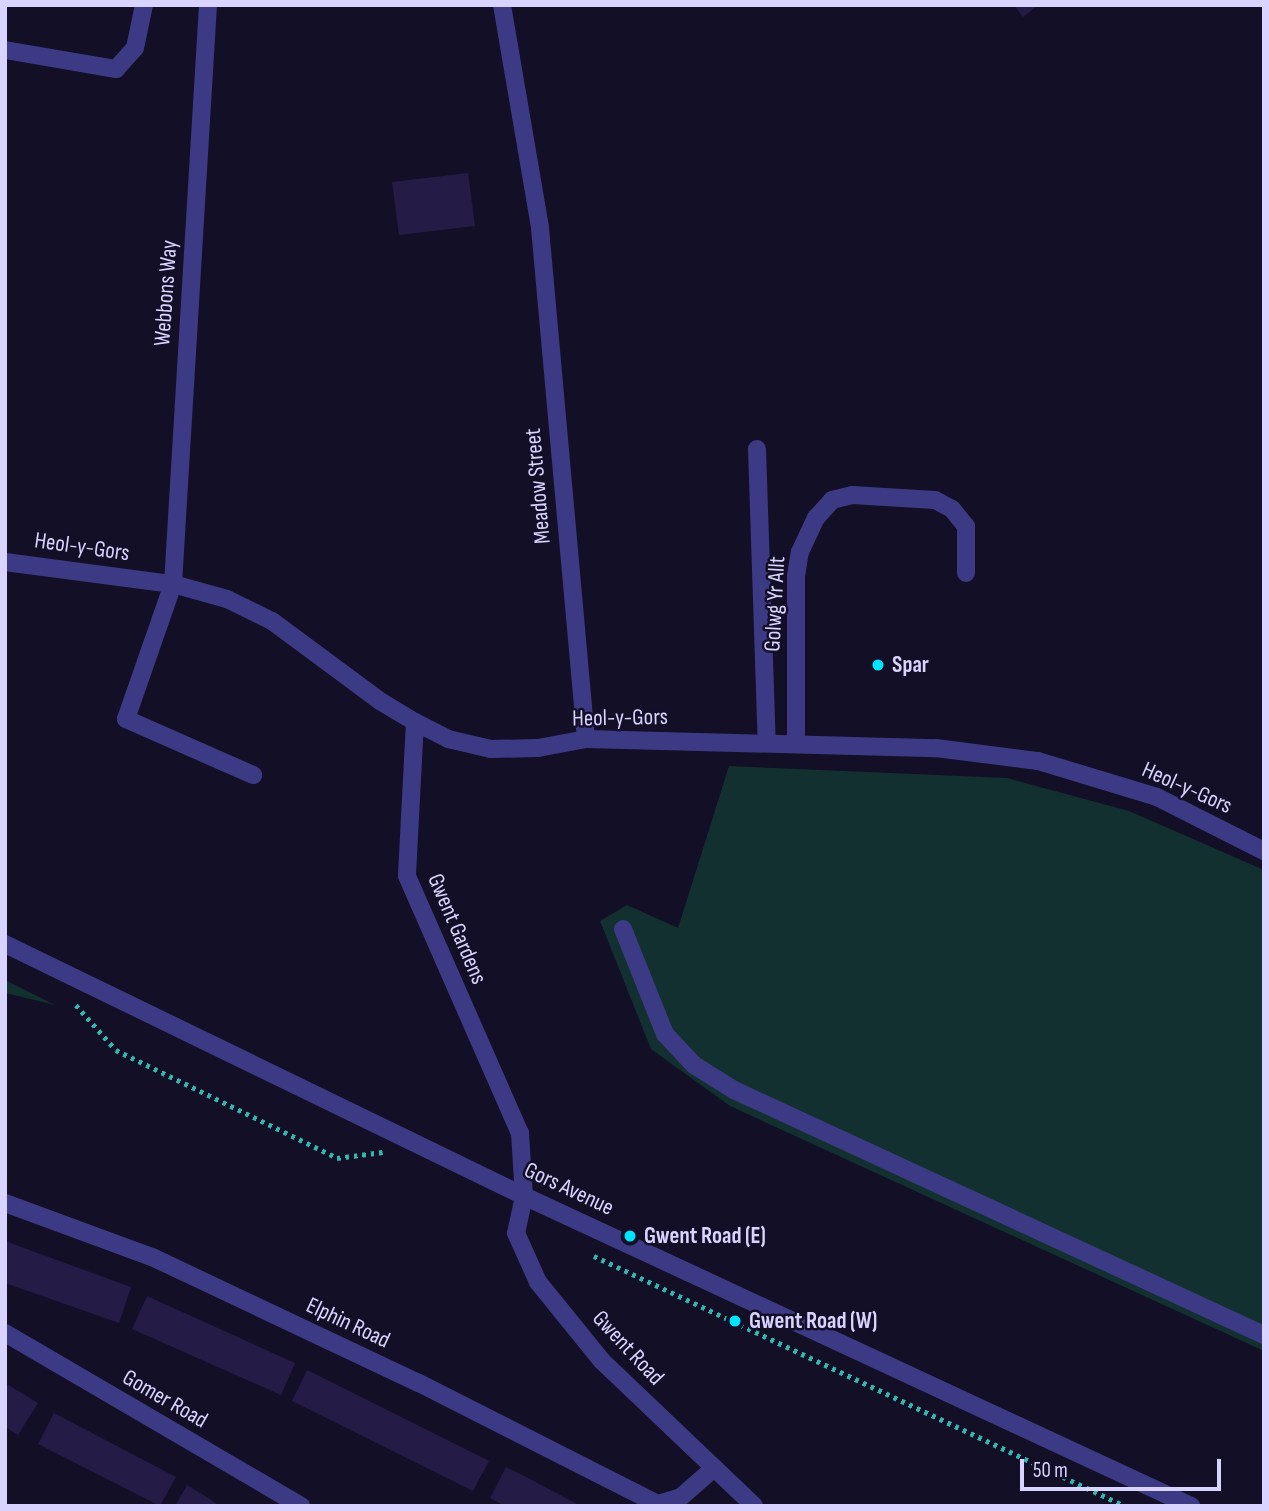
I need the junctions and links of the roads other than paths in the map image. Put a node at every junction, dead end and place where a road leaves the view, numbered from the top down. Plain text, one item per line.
1 (144, 5) edge
2 (208, 5) edge
3 (502, 5) edge
4 (5, 50) edge
5 (757, 449) dead end
6 (5, 562) edge
7 (966, 573) dead end
8 (173, 584) junction
9 (415, 722) junction
10 (586, 739) junction
11 (767, 743) junction
12 (796, 744) junction
13 (253, 775) dead end
14 (1264, 851) edge
15 (622, 929) dead end
16 (5, 944) edge
17 (524, 1196) junction
18 (5, 1203) edge
19 (5, 1334) edge
20 (1264, 1335) edge
21 (714, 1468) junction
22 (660, 1505) edge
23 (300, 1506) edge
24 (754, 1506) edge
25 (1191, 1506) edge

1 - 4 street
2 - 8 street, Webbons Way
3 - 10 street, Meadow Street
5 - 11 street
6 - 8 street, Heol-y-Gors
7 - 12 street, Golwg Yr Allt
8 - 9 street, Heol-y-Gors
8 - 13 street, Webbons Way
9 - 10 street, Heol-y-Gors
9 - 17 street, Gwent Gardens
10 - 11 street, Heol-y-Gors
11 - 12 street, Heol-y-Gors
12 - 14 street, Heol-y-Gors
15 - 20 street
16 - 17 street, Gors Avenue
17 - 21 street, Gwent Road
17 - 25 street, Gors Avenue
18 - 22 street, Elphin Road
19 - 23 street, Gomer Road
21 - 22 street
21 - 24 street, Gwent Road

